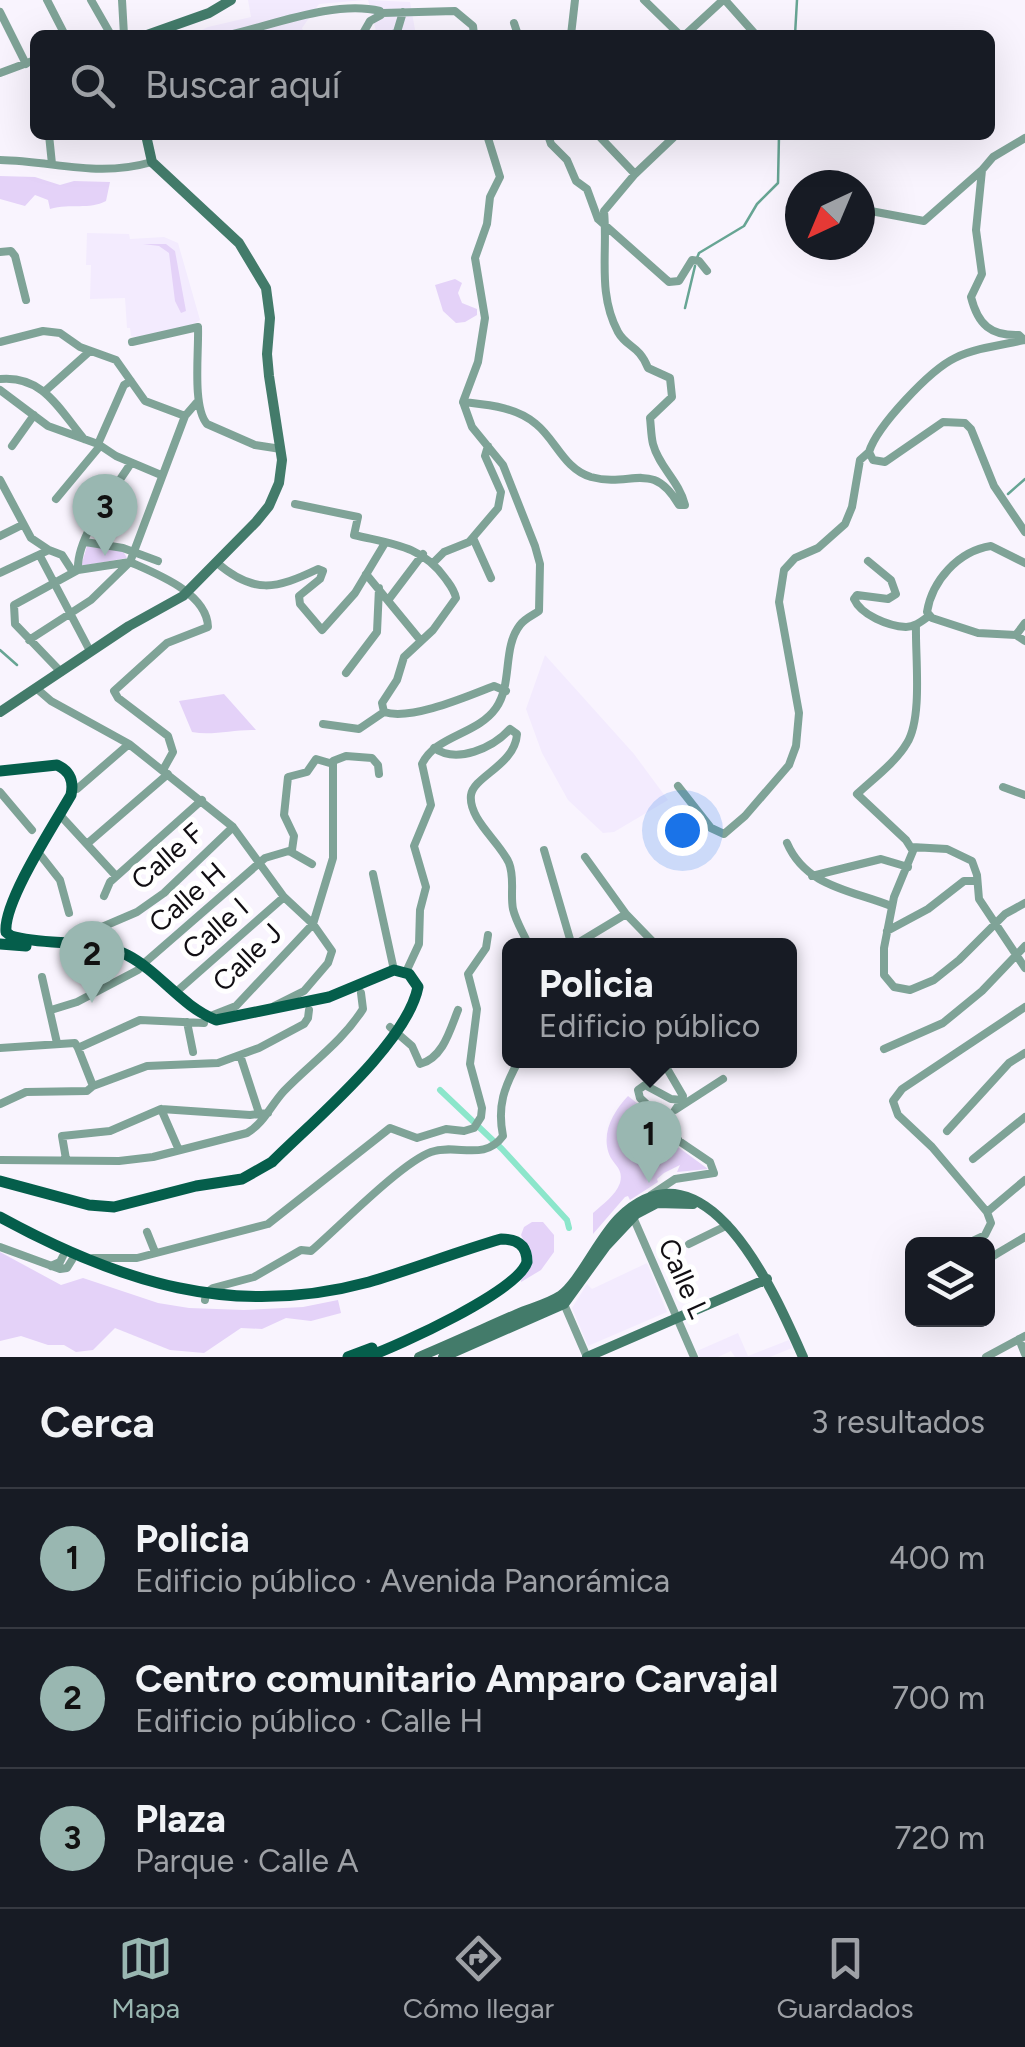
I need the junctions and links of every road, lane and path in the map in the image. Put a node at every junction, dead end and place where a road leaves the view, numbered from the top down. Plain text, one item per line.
1 (47, 0) edge
2 (92, 0) edge
3 (122, 0) edge
4 (231, 0) edge
5 (575, 0) edge
6 (644, 0) edge
7 (724, 0) edge
8 (322, 5) edge
9 (0, 12) edge
10 (403, 12) junction
11 (382, 13) junction
12 (514, 24) dead end
13 (62, 30) edge
14 (108, 30) edge
15 (124, 30) edge
16 (162, 30) edge
17 (244, 30) edge
18 (364, 30) edge
19 (398, 30) edge
20 (473, 30) edge
21 (516, 30) edge
22 (572, 30) edge
23 (677, 30) edge
24 (688, 30) edge
25 (751, 30) edge
26 (30, 62) edge
27 (0, 73) edge
28 (1025, 138) edge
29 (50, 140) edge
30 (147, 140) edge
31 (489, 140) edge
32 (550, 140) edge
33 (604, 140) edge
34 (671, 140) edge
35 (0, 160) edge
36 (152, 162) junction
37 (52, 164) junction
38 (982, 170) junction
39 (636, 174) junction
40 (875, 213) edge
41 (605, 226) junction
42 (0, 252) edge
43 (707, 272) dead end
44 (26, 300) dead end
45 (2, 338) edge
46 (1025, 340) edge
47 (132, 342) dead end
48 (90, 351) junction
49 (0, 379) edge
50 (131, 381) junction
51 (0, 390) edge
52 (44, 392) junction
53 (198, 402) junction
54 (464, 402) junction
55 (34, 414) junction
56 (185, 416) junction
57 (87, 442) junction
58 (99, 445) junction
59 (12, 446) dead end
60 (488, 446) junction
61 (281, 449) junction
62 (869, 452) junction
63 (131, 463) junction
64 (161, 475) junction
65 (0, 480) edge
66 (56, 500) dead end
67 (295, 504) dead end
68 (22, 524) junction
69 (1025, 532) edge
70 (0, 536) edge
71 (473, 538) junction
72 (86, 542) junction
73 (385, 543) junction
74 (49, 550) junction
75 (133, 552) junction
76 (424, 554) junction
77 (40, 556) junction
78 (158, 561) dead end
79 (130, 562) junction
80 (216, 562) junction
81 (434, 562) junction
82 (868, 562) dead end
83 (1025, 563) edge
84 (75, 571) junction
85 (0, 573) edge
86 (366, 574) junction
87 (492, 578) dead end
88 (54, 582) junction
89 (379, 588) junction
90 (187, 593) junction
91 (388, 599) junction
92 (69, 616) junction
93 (929, 616) junction
94 (1025, 622) edge
95 (916, 624) junction
96 (1016, 635) junction
97 (29, 640) junction
98 (422, 641) junction
99 (1025, 641) edge
100 (90, 651) junction
101 (61, 672) junction
102 (346, 673) dead end
103 (36, 688) junction
104 (506, 691) junction
105 (0, 712) edge
106 (384, 712) junction
107 (323, 724) dead end
108 (129, 744) junction
109 (434, 748) junction
110 (333, 764) junction
111 (166, 772) junction
112 (379, 774) dead end
113 (0, 775) edge
114 (678, 786) dead end
115 (1003, 787) dead end
116 (69, 789) junction
117 (0, 792) edge
118 (1025, 795) edge
119 (202, 800) junction
120 (57, 813) junction
121 (233, 827) junction
122 (32, 830) dead end
123 (88, 843) junction
124 (787, 843) dead end
125 (912, 847) junction
126 (35, 850) junction
127 (544, 850) dead end
128 (291, 852) junction
129 (585, 857) dead end
130 (261, 862) junction
131 (312, 864) dead end
132 (908, 867) junction
133 (373, 874) dead end
134 (116, 876) junction
135 (812, 876) junction
136 (977, 881) junction
137 (104, 896) dead end
138 (284, 897) junction
139 (1025, 904) edge
140 (892, 906) junction
141 (0, 913) edge
142 (68, 913) dead end
143 (626, 914) junction
144 (997, 921) junction
145 (313, 924) junction
146 (887, 931) junction
147 (488, 934) dead end
148 (526, 938) edge
149 (571, 938) edge
150 (586, 938) edge
151 (649, 938) edge
152 (0, 944) edge
153 (77, 946) junction
154 (1025, 946) edge
155 (1017, 953) junction
156 (140, 967) junction
157 (1025, 968) edge
158 (401, 974) junction
159 (42, 977) dead end
160 (360, 990) junction
161 (175, 993) junction
162 (308, 1006) junction
163 (1025, 1007) edge
164 (50, 1010) junction
165 (458, 1010) dead end
166 (278, 1013) junction
167 (206, 1020) junction
168 (187, 1022) junction
169 (393, 1029) junction
170 (57, 1043) junction
171 (0, 1048) edge
172 (78, 1048) junction
173 (884, 1049) dead end
174 (194, 1052) dead end
175 (1025, 1052) edge
176 (240, 1055) junction
177 (514, 1068) edge
178 (667, 1068) edge
179 (723, 1079) dead end
180 (93, 1086) junction
181 (682, 1100) junction
182 (0, 1104) edge
183 (161, 1109) junction
184 (263, 1113) junction
185 (1025, 1117) edge
186 (947, 1130) dead end
187 (178, 1148) junction
188 (973, 1158) dead end
189 (66, 1159) junction
190 (0, 1160) edge
191 (0, 1177) edge
192 (1025, 1180) edge
193 (651, 1201) junction
194 (987, 1212) junction
195 (630, 1213) junction
196 (0, 1217) edge
197 (0, 1225) edge
198 (728, 1225) junction
199 (147, 1232) dead end
200 (979, 1237) edge
201 (1025, 1237) edge
202 (689, 1244) dead end
203 (48, 1245) junction
204 (0, 1247) edge
205 (154, 1252) junction
206 (995, 1255) edge
207 (73, 1256) junction
208 (767, 1279) junction
209 (205, 1297) junction
210 (562, 1300) junction
211 (677, 1318) junction
212 (416, 1334) junction
213 (1022, 1337) edge
214 (1025, 1354) edge
215 (348, 1357) edge
216 (368, 1357) edge
217 (419, 1357) edge
218 (443, 1357) edge
219 (587, 1357) edge
220 (694, 1357) edge
221 (802, 1357) edge
222 (986, 1357) edge

1 - 13 street
2 - 14 street
3 - 15 street
4 - 16 street
5 - 22 street
6 - 23 street
7 - 24 street
7 - 25 street
8 - 11 street
8 - 17 street
9 - 26 street
10 - 11 street
10 - 19 street
10 - 20 street
11 - 18 street
12 - 21 street
26 - 27 street
28 - 38 street
29 - 37 street
30 - 36 street
31 - 54 street
32 - 41 street
33 - 39 street
34 - 39 street
35 - 37 street
36 - 37 street
36 - 61 street
38 - 40 street
38 - 46 street
39 - 41 street
41 - 43 street
41 - 54 street
42 - 44 street
45 - 48 street
46 - 62 street
47 - 53 street
48 - 50 street
48 - 52 street
49 - 52 street
50 - 56 street
50 - 58 street
51 - 55 street
52 - 57 street
53 - 56 street
53 - 61 street
54 - 60 street
55 - 57 street
55 - 59 street
56 - 64 street
57 - 58 street
58 - 63 street
58 - 66 street
60 - 71 street
60 - 104 street
61 - 80 street
62 - 69 street
62 - 114 street
63 - 64 street
63 - 72 street
64 - 75 street
65 - 68 street
67 - 73 street
68 - 70 street
68 - 74 street
71 - 81 street
71 - 87 street
72 - 75 street
72 - 84 street
73 - 76 street
73 - 86 street
74 - 77 street
74 - 84 street
75 - 78 street
75 - 79 street
76 - 81 street
76 - 91 street
77 - 85 street
77 - 88 street
79 - 84 street
79 - 90 street
79 - 92 street
80 - 86 street
80 - 90 street
81 - 98 street
82 - 95 street
83 - 93 street
84 - 88 street
86 - 89 street
88 - 92 street
88 - 97 street
89 - 91 street
89 - 102 street
90 - 100 street
90 - 111 street
91 - 98 street
92 - 97 street
92 - 100 street
93 - 95 street
93 - 96 street
94 - 96 street
95 - 125 street
96 - 99 street
97 - 101 street
98 - 106 street
100 - 101 street
101 - 103 street
103 - 105 street
103 - 108 street
104 - 106 street
104 - 109 street
106 - 107 street
108 - 111 street
108 - 116 street
109 - 148 street
109 - 158 street
110 - 112 street
110 - 128 street
110 - 145 street
111 - 119 street
111 - 123 street
113 - 116 main road
115 - 118 street
116 - 120 main road
117 - 122 street
119 - 121 street
119 - 134 street
120 - 123 street
120 - 126 main road
121 - 130 street
121 - 153 street, Calle F
123 - 134 street
124 - 135 street
125 - 132 street
125 - 136 street
126 - 141 main road
126 - 142 street
126 - 153 main road
127 - 149 street
128 - 130 street
128 - 131 street
129 - 143 street
130 - 138 street
130 - 156 street, Calle H
132 - 135 street
132 - 140 street
133 - 158 street
134 - 137 street
135 - 140 street
136 - 144 street
136 - 146 street
138 - 145 street
138 - 161 street, Calle I
139 - 144 street
140 - 146 street
143 - 150 street
143 - 151 street
144 - 146 street
144 - 155 street
145 - 166 street
145 - 167 street, Calle J
147 - 205 street
152 - 153 main road
153 - 156 main road
154 - 155 street
155 - 157 street
155 - 173 street
156 - 161 main road
156 - 164 street, Calle H
156 - 167 main road
158 - 160 main road
158 - 169 main road
159 - 164 street
160 - 162 main road
160 - 184 street
161 - 167 main road
162 - 166 main road
162 - 176 street
163 - 194 street
164 - 170 street
165 - 169 street
166 - 167 main road
167 - 168 street
168 - 172 street
168 - 174 street
169 - 191 main road
170 - 171 street
170 - 172 street
172 - 180 street
175 - 186 street
176 - 180 street
176 - 184 street
177 - 209 street
178 - 181 street
179 - 181 street
180 - 182 street
181 - 193 street
183 - 184 street
183 - 187 street
183 - 189 street
184 - 187 street
185 - 188 street
187 - 189 street
189 - 190 street
192 - 194 street
193 - 195 street
193 - 198 street
194 - 200 street
195 - 210 street
195 - 211 street, Calle L
196 - 203 main road
197 - 203 main road
198 - 202 street
198 - 208 street
199 - 205 street
201 - 206 street
203 - 207 main road
204 - 207 street
205 - 207 street
207 - 209 main road
208 - 211 street
208 - 221 street
209 - 212 main road
210 - 217 street
210 - 218 street
210 - 219 street
211 - 219 street
211 - 220 street, Calle L
212 - 215 main road
212 - 216 main road
213 - 214 street
213 - 222 street

